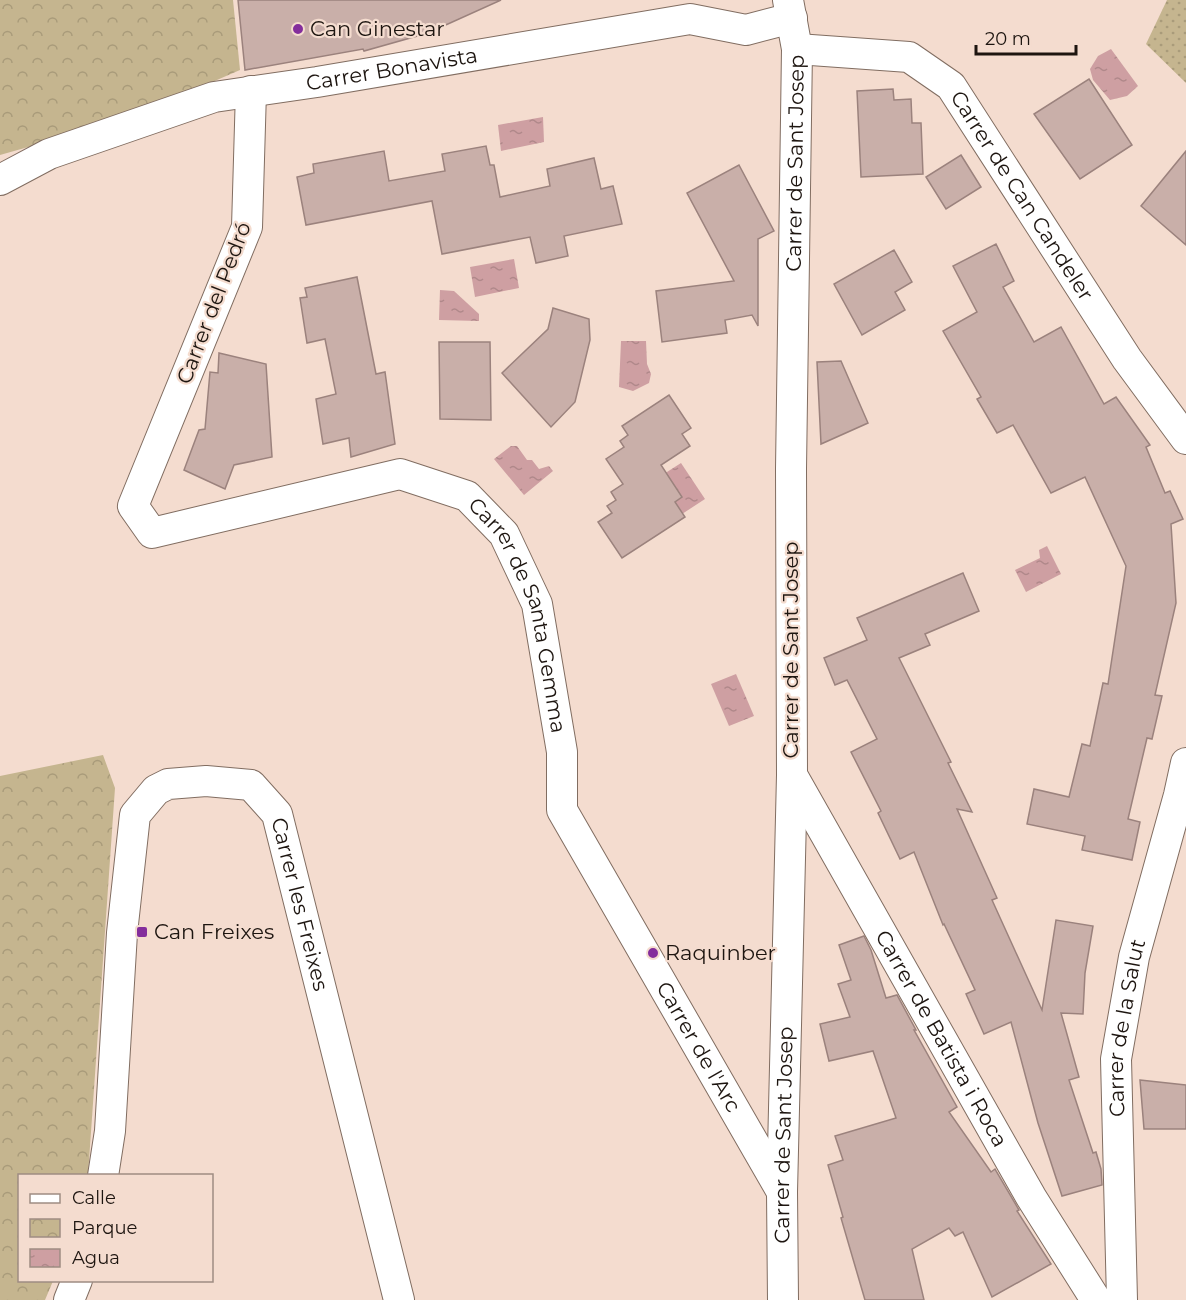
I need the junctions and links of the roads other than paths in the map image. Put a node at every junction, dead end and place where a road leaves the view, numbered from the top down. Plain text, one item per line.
1 (790, 9) edge
2 (797, 49) junction
3 (251, 91) junction
4 (1, 179) edge
5 (1186, 439) edge
6 (133, 506) joint
7 (1186, 763) edge
8 (792, 775) junction
9 (562, 810) joint
10 (103, 1174) edge
11 (782, 1192) junction
12 (77, 1282) edge
13 (69, 1300) edge
14 (399, 1300) edge
15 (783, 1300) edge
16 (1096, 1300) edge
17 (1122, 1300) edge

1 - 2 street, Carrer de Sant Josep
1 - 3 street, Carrer Bonavista
2 - 5 street, Carrer de Can Candeler
2 - 8 street, Carrer de Sant Josep
3 - 4 street, Carrer Bonavista
3 - 6 street, Carrer del Pedró
6 - 9 street, Carrer de Santa Gemma
7 - 17 street, Carrer de la Salut
8 - 11 street, Carrer de Sant Josep
8 - 16 street, Carrer de Batista i Roca
9 - 11 street, Carrer de l'Arc
10 - 14 street, Carrer les Freixes
11 - 15 street, Carrer de Sant Josep
12 - 13 street

